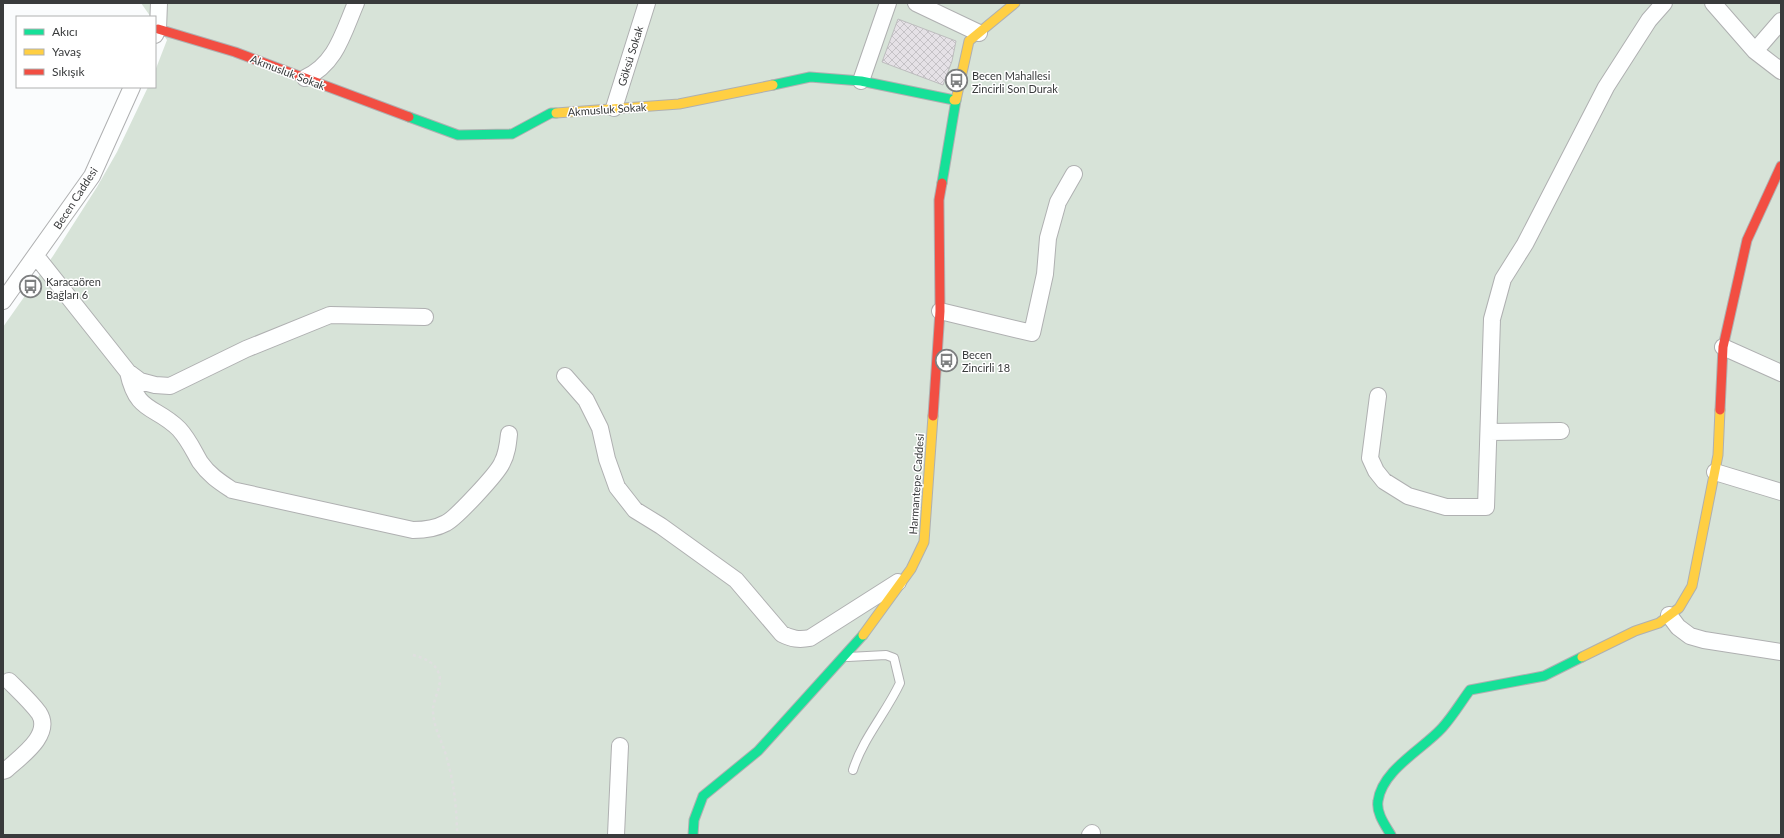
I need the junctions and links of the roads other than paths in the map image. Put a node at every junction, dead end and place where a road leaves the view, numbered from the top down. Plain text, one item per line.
1 (159, 3) edge
2 (356, 3) edge
3 (646, 3) edge
4 (888, 3) edge
5 (916, 3) edge
6 (1015, 3) edge
7 (1664, 3) edge
8 (1713, 3) edge
9 (1781, 21) edge
10 (156, 32) edge
11 (979, 33) junction
12 (1755, 51) junction
13 (1781, 72) edge
14 (304, 78) junction
15 (862, 82) junction
16 (132, 88) edge
17 (956, 100) junction
18 (614, 108) junction
19 (1781, 166) edge
20 (1074, 174) dead end
21 (36, 256) junction
22 (5, 296) edge
23 (940, 311) junction
24 (425, 318) dead end
25 (1723, 348) junction
26 (128, 372) junction
27 (1781, 373) edge
28 (566, 376) dead end
29 (1378, 396) dead end
30 (1561, 431) dead end
31 (1489, 432) junction
32 (509, 434) dead end
33 (1715, 472) junction
34 (1781, 492) edge
35 (904, 578) junction
36 (1669, 616) junction
37 (1781, 652) edge
38 (843, 657) junction
39 (9, 681) dead end
40 (620, 746) dead end
41 (853, 770) dead end
42 (3, 771) edge
43 (616, 835) edge
44 (693, 835) edge
45 (1391, 835) edge

1 - 10 street
2 - 14 street
3 - 18 street, Göksü Sokak
4 - 15 street
5 - 11 street
6 - 11 street
7 - 31 street
8 - 12 street
9 - 12 street
10 - 14 street, Akmusluk Sokak
11 - 17 street
12 - 13 street
14 - 18 street, Akmusluk Sokak
15 - 17 street, Akmusluk Sokak
15 - 18 street, Akmusluk Sokak
16 - 21 street, Becen Caddesi
17 - 23 street, Harmantepe Caddesi
19 - 25 street
20 - 23 street
21 - 22 street, Becen Caddesi
21 - 26 street
23 - 35 street, Harmantepe Caddesi
24 - 26 street
25 - 27 street
25 - 33 street
26 - 32 street
28 - 35 street
29 - 31 street
30 - 31 street
33 - 34 street
33 - 36 street
35 - 38 street, Harmantepe Caddesi
36 - 37 street
36 - 45 street
38 - 41 lane
38 - 44 street, Harmantepe Caddesi
39 - 42 street
40 - 43 street

